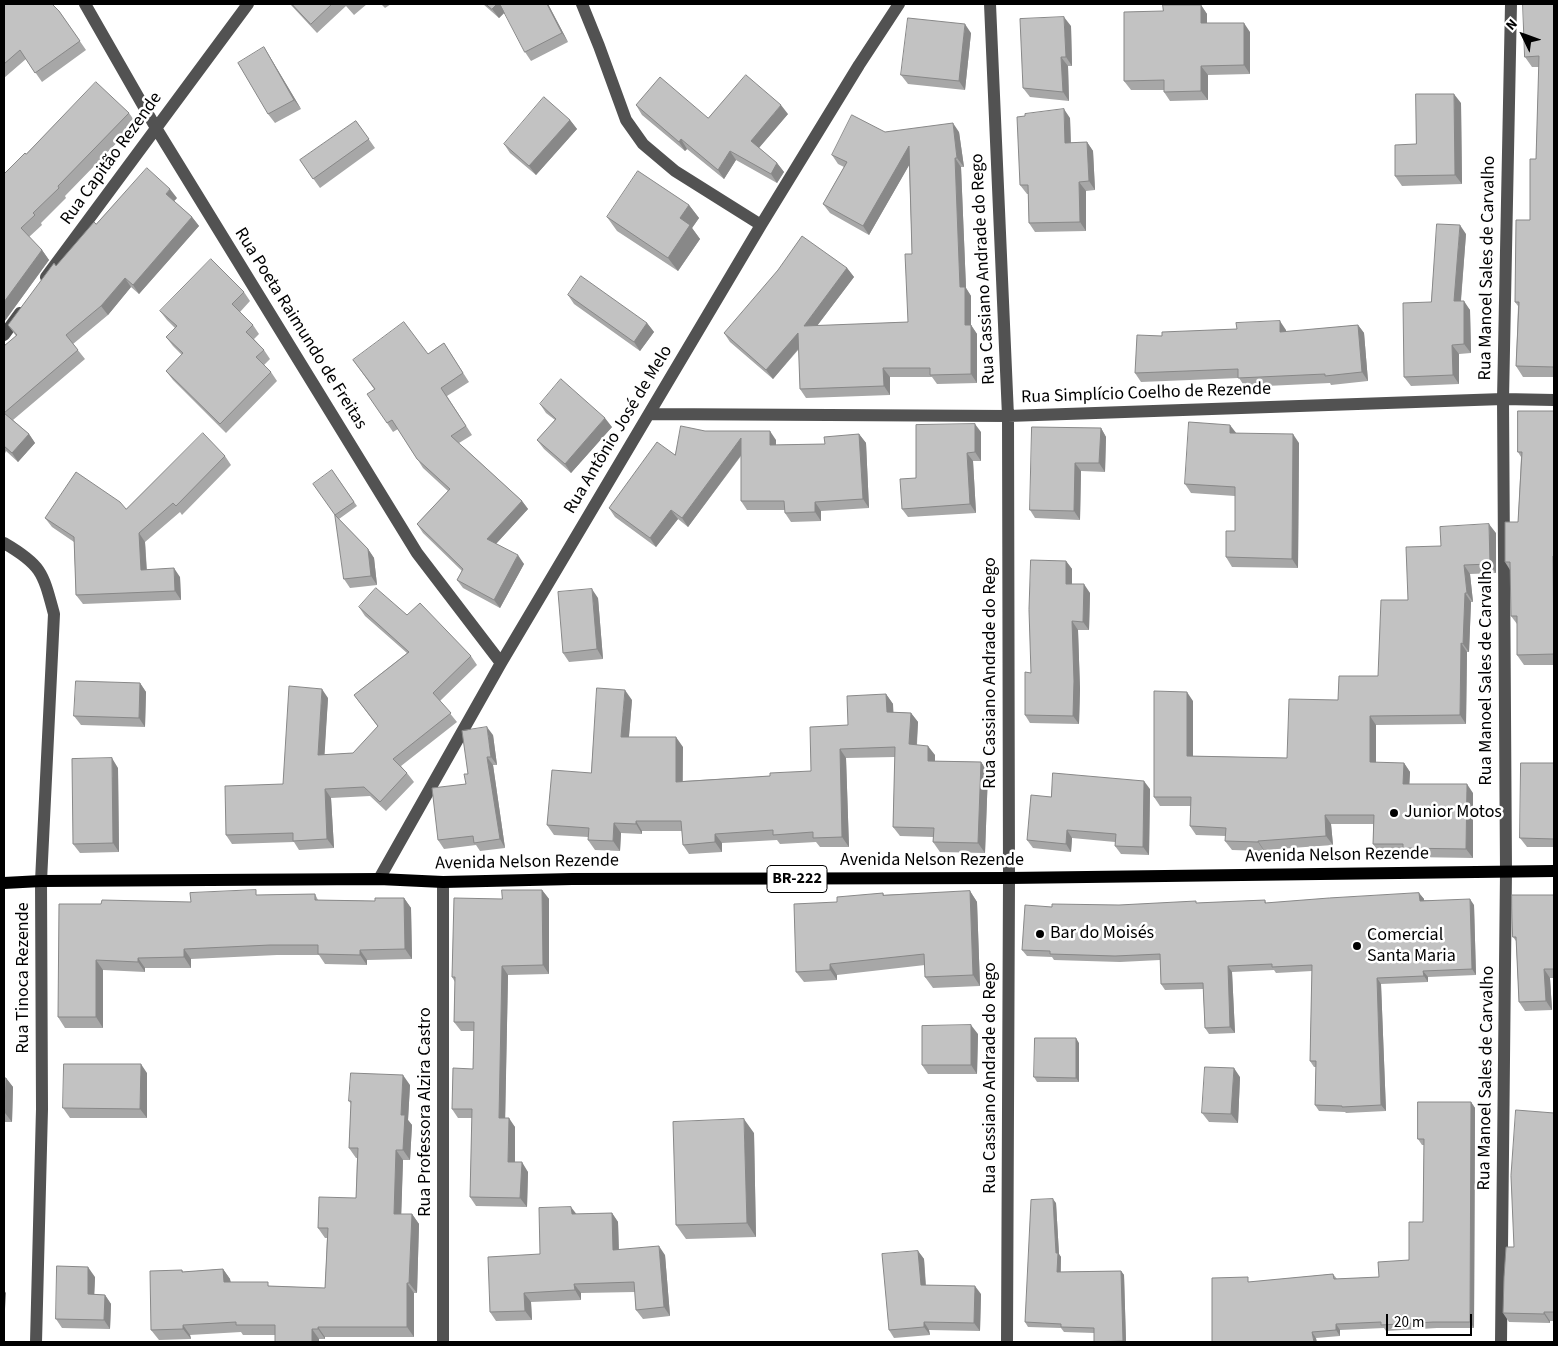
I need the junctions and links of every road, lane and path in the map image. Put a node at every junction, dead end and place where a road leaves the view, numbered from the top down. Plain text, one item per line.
1 (85, 4) edge
2 (248, 4) edge
3 (582, 4) edge
4 (899, 4) edge
5 (990, 4) edge
6 (1511, 4) edge
7 (156, 128) junction
8 (761, 225) junction
9 (41, 284) edge
10 (25, 306) edge
11 (4, 335) edge
12 (1503, 399) junction
13 (1554, 400) edge
14 (649, 414) junction
15 (1008, 416) junction
16 (4, 543) edge
17 (501, 663) junction
18 (1506, 871) junction
19 (1554, 871) edge
20 (1009, 878) junction
21 (380, 879) junction
22 (41, 881) junction
23 (443, 882) junction
24 (4, 883) edge
25 (36, 1342) edge
26 (443, 1342) edge
27 (1007, 1342) edge
28 (1502, 1342) edge

1 - 7 street, Rua Poeta Raimundo de Freitas
2 - 7 street, Rua Capitão Rezende
3 - 8 street
4 - 8 street, Rua Antônio José de Melo
5 - 15 street, Rua Cassiano Andrade do Rego
6 - 12 street, Rua Manoel Sales de Carvalho
7 - 9 street, Rua Capitão Rezende
7 - 17 street, Rua Poeta Raimundo de Freitas
8 - 14 street, Rua Antônio José de Melo
10 - 11 street
12 - 13 street, Rua Simplício Coelho de Rezende
12 - 15 street, Rua Simplício Coelho de Rezende
12 - 18 street, Rua Manoel Sales de Carvalho
14 - 15 street, Rua Simplício Coelho de Rezende
14 - 17 street, Rua Antônio José de Melo
15 - 20 street, Rua Cassiano Andrade do Rego
16 - 22 street, Rua Tinoca Rezende
17 - 21 street, Rua Antônio José de Melo
18 - 19 main road, Avenida Nelson Rezende / BR-222
18 - 20 main road, Avenida Nelson Rezende / BR-222
18 - 28 street, Rua Manoel Sales de Carvalho
20 - 23 main road, Avenida Nelson Rezende / BR-222
20 - 27 street, Rua Cassiano Andrade do Rego
21 - 22 main road, Avenida Nelson Rezende / BR-222
21 - 23 main road, Avenida Nelson Rezende / BR-222
22 - 24 main road, BR-222
22 - 25 street, Rua Tinoca Rezende
23 - 26 street, Rua Professora Alzira Castro

